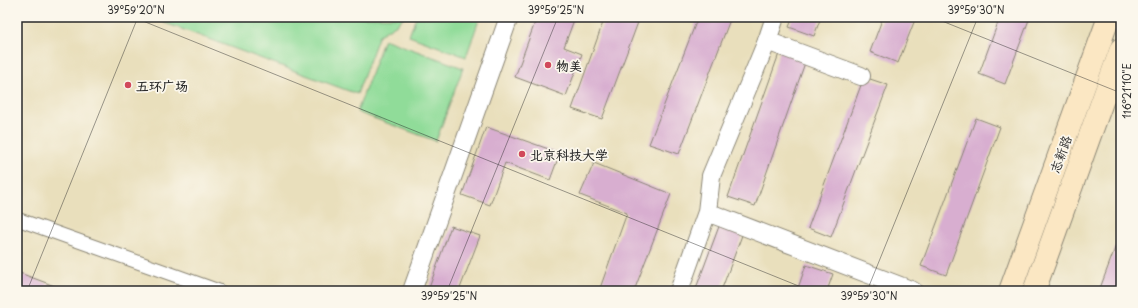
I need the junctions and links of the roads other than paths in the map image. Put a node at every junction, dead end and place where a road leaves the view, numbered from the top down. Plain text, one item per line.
1 (509, 17) edge
2 (775, 17) edge
3 (1109, 17) edge
4 (766, 41) junction
5 (1121, 49) edge
6 (861, 76) dead end
7 (707, 212) junction
8 (17, 219) edge
9 (219, 291) edge
10 (412, 291) edge
11 (679, 291) edge
12 (912, 291) edge
13 (1010, 291) edge
14 (1034, 291) edge

1 - 10 street
2 - 4 street
3 - 13 main road, 志新路
4 - 6 street
4 - 7 street
5 - 14 main road, 志新路
7 - 11 street
7 - 12 street
8 - 9 street

